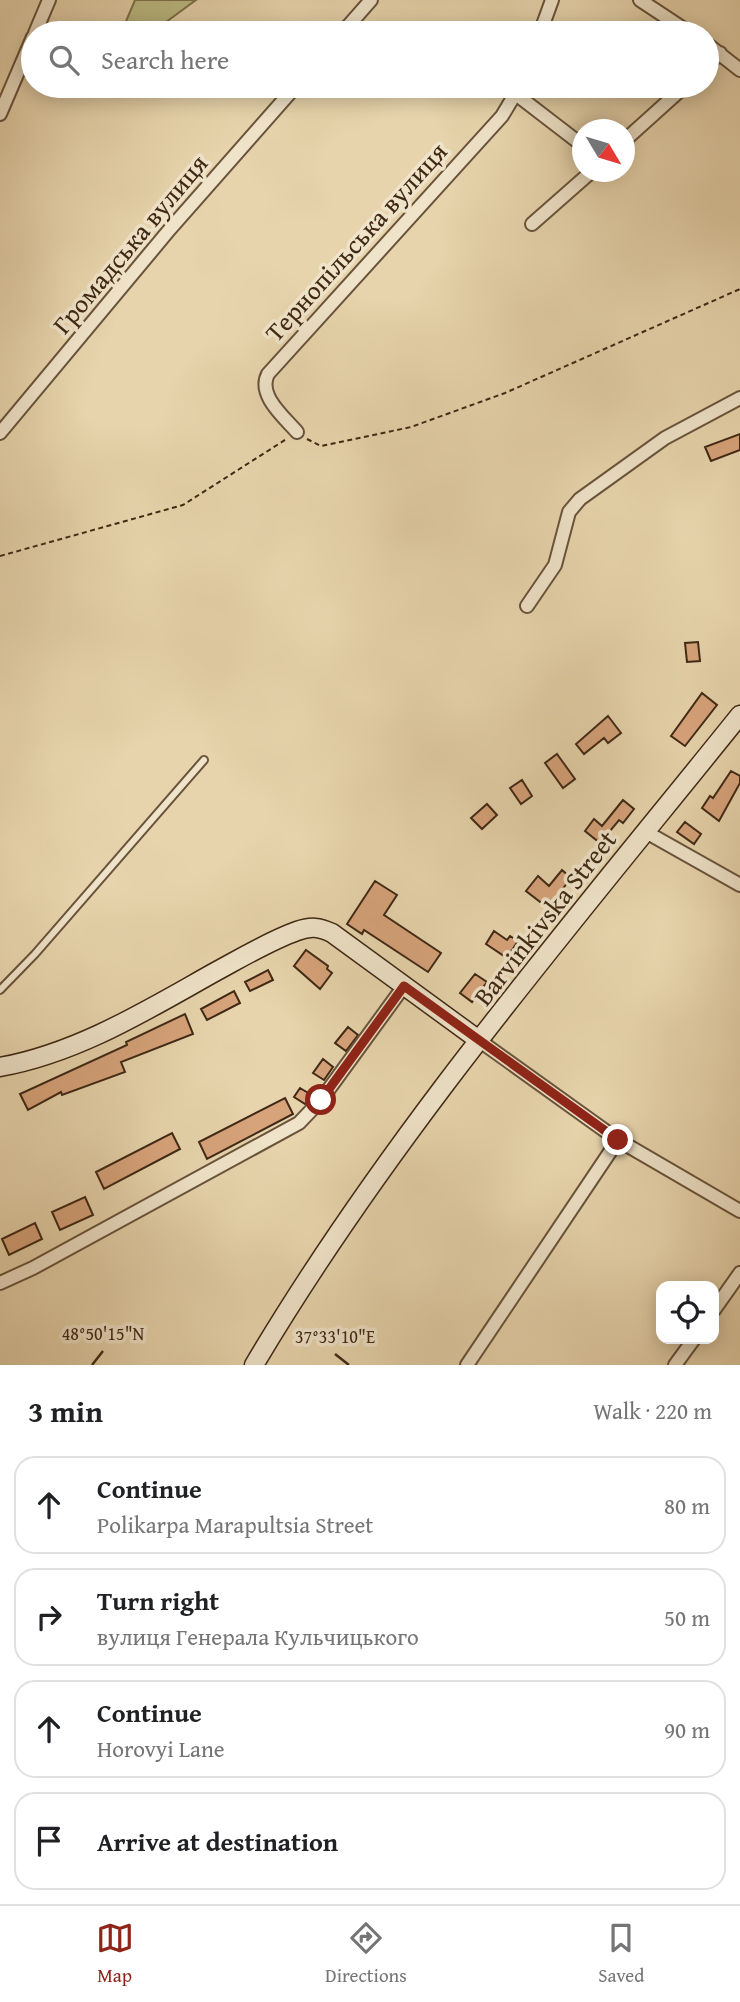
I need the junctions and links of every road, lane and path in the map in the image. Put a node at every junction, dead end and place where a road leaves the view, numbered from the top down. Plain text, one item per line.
1 (49, 0) edge
2 (371, 0) edge
3 (552, 0) edge
4 (640, 0) edge
5 (40, 21) edge
6 (353, 21) edge
7 (544, 21) edge
8 (672, 21) edge
9 (720, 53) edge
10 (21, 65) edge
11 (740, 70) edge
12 (285, 98) edge
13 (514, 98) edge
14 (528, 98) edge
15 (672, 98) edge
16 (0, 114) edge
17 (635, 132) edge
18 (572, 136) edge
19 (580, 182) edge
20 (532, 224) dead end
21 (740, 289) edge
22 (740, 398) edge
23 (297, 432) junction
24 (0, 433) edge
25 (0, 556) edge
26 (527, 606) dead end
27 (740, 715) edge
28 (204, 760) dead end
29 (646, 832) junction
30 (740, 885) edge
31 (404, 986) junction
32 (0, 990) edge
33 (480, 1041) junction
34 (0, 1066) edge
35 (618, 1140) junction
36 (740, 1211) edge
37 (740, 1273) edge
38 (0, 1283) edge
39 (719, 1303) edge
40 (690, 1344) edge
41 (254, 1365) edge
42 (467, 1365) edge
43 (675, 1365) edge

1 - 5 street
2 - 6 street
3 - 7 street
4 - 8 street
9 - 11 street
10 - 16 street
12 - 24 street, Громадська вулиця
13 - 23 street, Тернопільська вулиця
14 - 18 street
15 - 17 street
19 - 20 street
21 - 23 path
22 - 26 street
23 - 25 path
27 - 29 street, Barvinkivska Street
28 - 32 lane
29 - 30 street
29 - 33 street, Barvinkivska Street
31 - 33 street
31 - 34 street
31 - 38 street
33 - 35 street
33 - 41 street, Barvinkivska Street
35 - 36 street
35 - 42 street
37 - 39 street
40 - 43 street

